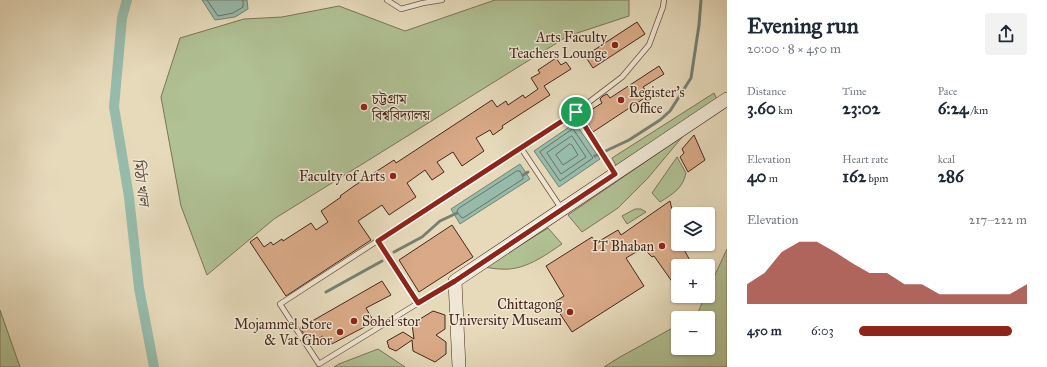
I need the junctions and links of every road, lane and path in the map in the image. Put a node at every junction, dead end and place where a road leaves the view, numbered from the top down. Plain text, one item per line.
1 (387, 0) edge
2 (442, 0) edge
3 (664, 0) edge
4 (727, 99) edge
5 (576, 112) junction
6 (521, 148) junction
7 (615, 174) junction
8 (562, 209) junction
9 (378, 241) junction
10 (455, 281) junction
11 (418, 303) junction
12 (459, 367) edge

1 - 2 lane
3 - 5 lane
4 - 7 street
5 - 6 lane
5 - 7 lane
6 - 8 lane
6 - 9 lane
7 - 8 street
8 - 10 street
9 - 11 lane
9 - 11 lane
10 - 11 lane
10 - 12 street

